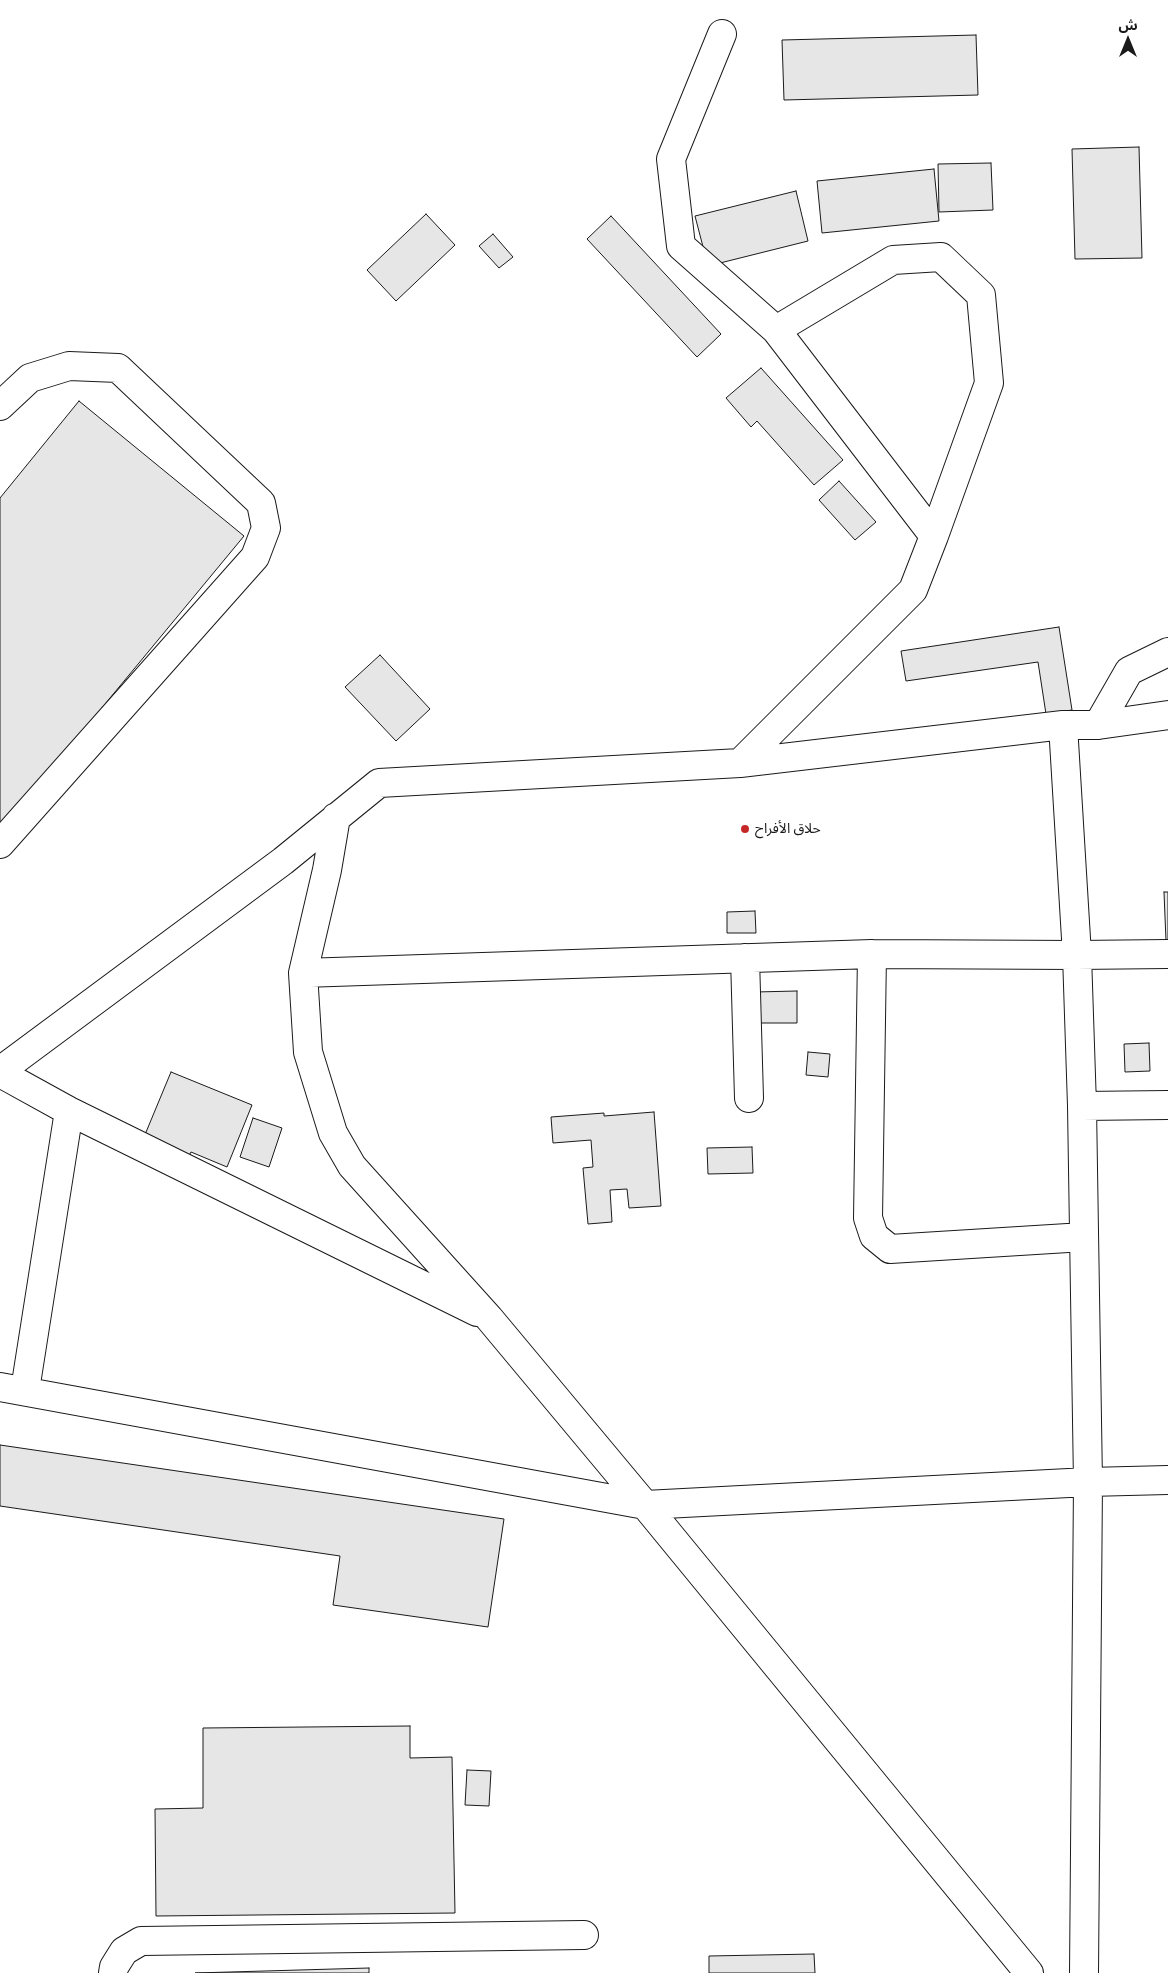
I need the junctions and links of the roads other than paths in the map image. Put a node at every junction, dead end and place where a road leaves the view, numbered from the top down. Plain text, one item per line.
1 (722, 34) dead end
2 (776, 330) junction
3 (0, 406) edge
4 (934, 536) junction
5 (1168, 652) edge
6 (1168, 715) edge
7 (1063, 725) junction
8 (1098, 725) junction
9 (740, 763) junction
10 (336, 818) junction
11 (0, 844) edge
12 (872, 954) junction
13 (1168, 954) edge
14 (1077, 955) junction
15 (746, 958) junction
16 (303, 973) junction
17 (0, 1072) edge
18 (749, 1098) dead end
19 (1168, 1105) edge
20 (1082, 1106) junction
21 (69, 1111) junction
22 (1084, 1236) junction
23 (489, 1318) junction
24 (13, 1389) edge
25 (1168, 1480) edge
26 (1088, 1482) junction
27 (645, 1505) junction
28 (584, 1935) dead end
29 (113, 1973) edge
30 (1029, 1973) edge
31 (1084, 1973) edge

1 - 2 street
2 - 4 street
2 - 4 street
3 - 11 street
4 - 9 street
5 - 8 street
6 - 8 street
7 - 8 street
7 - 9 street
7 - 14 street
9 - 10 street
10 - 16 street
10 - 17 street
12 - 14 street
12 - 15 street
12 - 22 street
13 - 14 street
14 - 20 street
15 - 16 street
15 - 18 street
16 - 23 street
17 - 21 street
19 - 20 street
20 - 22 street
21 - 23 street
21 - 24 street
22 - 26 street
23 - 27 street
24 - 27 street
25 - 26 street
26 - 27 street
26 - 31 street
27 - 30 street
28 - 29 street

